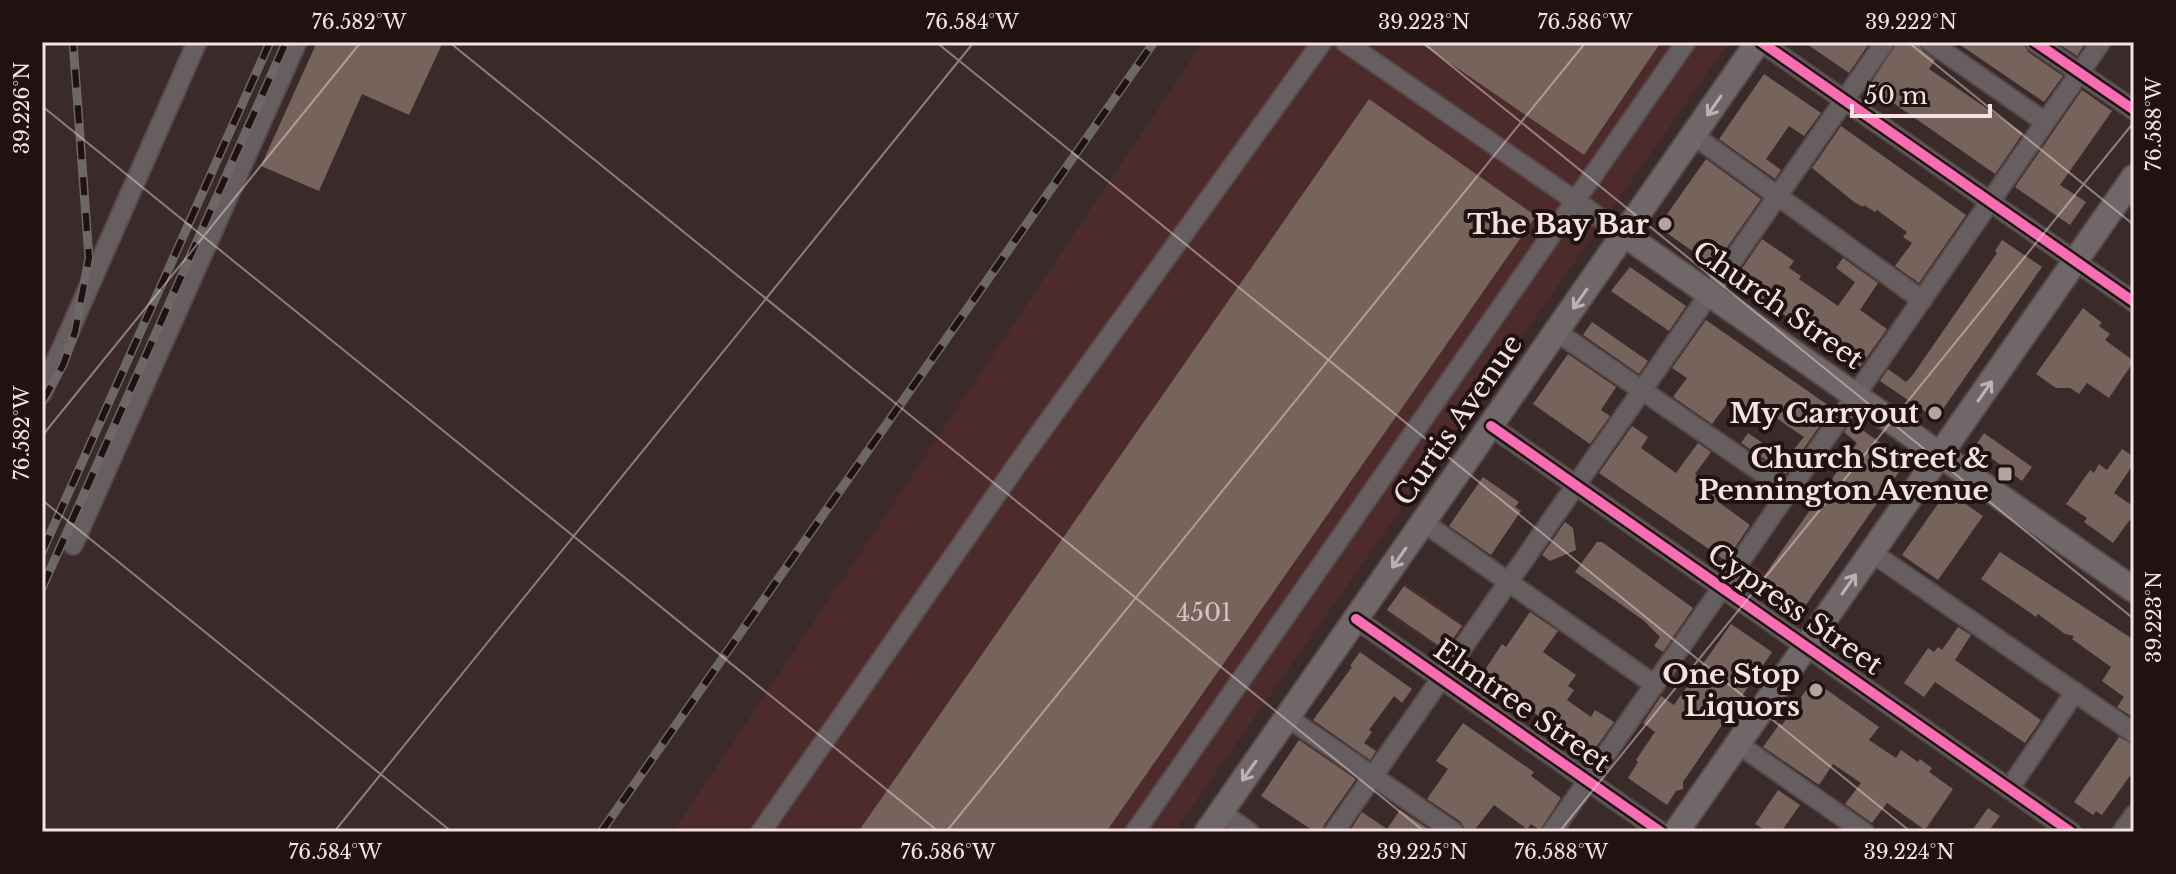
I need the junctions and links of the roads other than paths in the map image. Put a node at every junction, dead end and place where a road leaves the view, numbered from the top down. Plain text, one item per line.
1 (197, 42) edge
2 (297, 42) edge
3 (1322, 42) edge
4 (1345, 42) edge
5 (1686, 42) edge
6 (1760, 42) edge
7 (1885, 42) edge
8 (1930, 42) edge
9 (2035, 42) edge
10 (2101, 42) edge
11 (2080, 73) junction
12 (1845, 100) junction
13 (2134, 110) edge
14 (2045, 122) junction
15 (1693, 135) junction
16 (2134, 177) edge
17 (1778, 196) junction
18 (1575, 201) junction
19 (1990, 202) junction
20 (1625, 235) junction
21 (2075, 261) junction
22 (1709, 294) junction
23 (1922, 300) junction
24 (2134, 302) edge
25 (1557, 332) junction
26 (1642, 390) junction
27 (42, 393) edge
28 (1856, 396) junction
29 (1491, 426) junction
30 (1940, 455) junction
31 (1576, 485) junction
32 (1789, 491) junction
33 (1423, 522) junction
34 (73, 545) dead end
35 (1871, 552) junction
36 (1508, 582) junction
37 (1722, 588) junction
38 (2134, 590) edge
39 (1356, 619) junction
40 (1806, 646) junction
41 (1441, 679) junction
42 (1655, 685) junction
43 (2075, 692) junction
44 (1287, 717) junction
45 (2134, 733) edge
46 (1738, 744) junction
47 (1373, 776) junction
48 (1588, 781) junction
49 (2009, 789) junction
50 (2134, 815) edge
51 (1214, 822) edge
52 (761, 832) edge
53 (1135, 832) edge
54 (1249, 832) edge
55 (1334, 832) edge
56 (1454, 832) edge
57 (1552, 832) edge
58 (1661, 832) edge
59 (1676, 832) edge
60 (1864, 832) edge
61 (2071, 832) edge
62 (2122, 832) edge

1 - 27 street
2 - 34 street
3 - 52 street
4 - 18 street
5 - 18 street
6 - 12 street
6 -> 15 main road, Curtis Avenue
7 - 12 street
8 - 14 street
9 - 11 street
10 - 11 street
11 - 13 street
11 - 14 street
12 - 17 street
12 - 19 street
14 - 19 street
15 - 17 street
15 - 20 main road, Curtis Avenue
16 - 21 main road
17 - 22 street
17 - 23 street
18 - 20 street
18 - 53 street
19 - 21 street
19 - 23 street
20 - 22 main road, Church Street
20 -> 25 main road, Curtis Avenue
21 - 24 street
30 -> 21 main road
22 - 26 street
22 - 28 main road, Church Street
23 - 28 street
25 - 26 street
25 - 29 main road, Curtis Avenue
26 - 31 street
26 - 32 street
28 - 30 main road, Church Street
28 - 32 street
29 - 31 street, Cypress Street
29 - 33 main road, Curtis Avenue
30 - 35 main road
30 - 38 main road, Church Street
31 - 36 street
31 - 37 street, Cypress Street
32 - 37 street
33 - 36 street
33 -> 39 main road, Curtis Avenue
40 -> 35 main road
35 - 43 street
36 - 41 street
36 - 42 street
37 - 40 street, Cypress Street
37 - 42 street
39 - 41 street, Elmtree Street
39 - 44 main road, Curtis Avenue
40 - 46 main road
40 - 49 street, Cypress Street
41 - 47 street
41 - 48 street, Elmtree Street
42 - 48 street
43 - 45 street
43 - 49 street
44 - 47 street
44 -> 51 main road, Curtis Avenue
46 - 59 main road
46 - 60 street
47 - 55 street
47 - 56 street
48 - 57 street
48 - 58 street, Elmtree Street
49 - 61 street, Cypress Street
50 - 62 street
51 - 54 street

